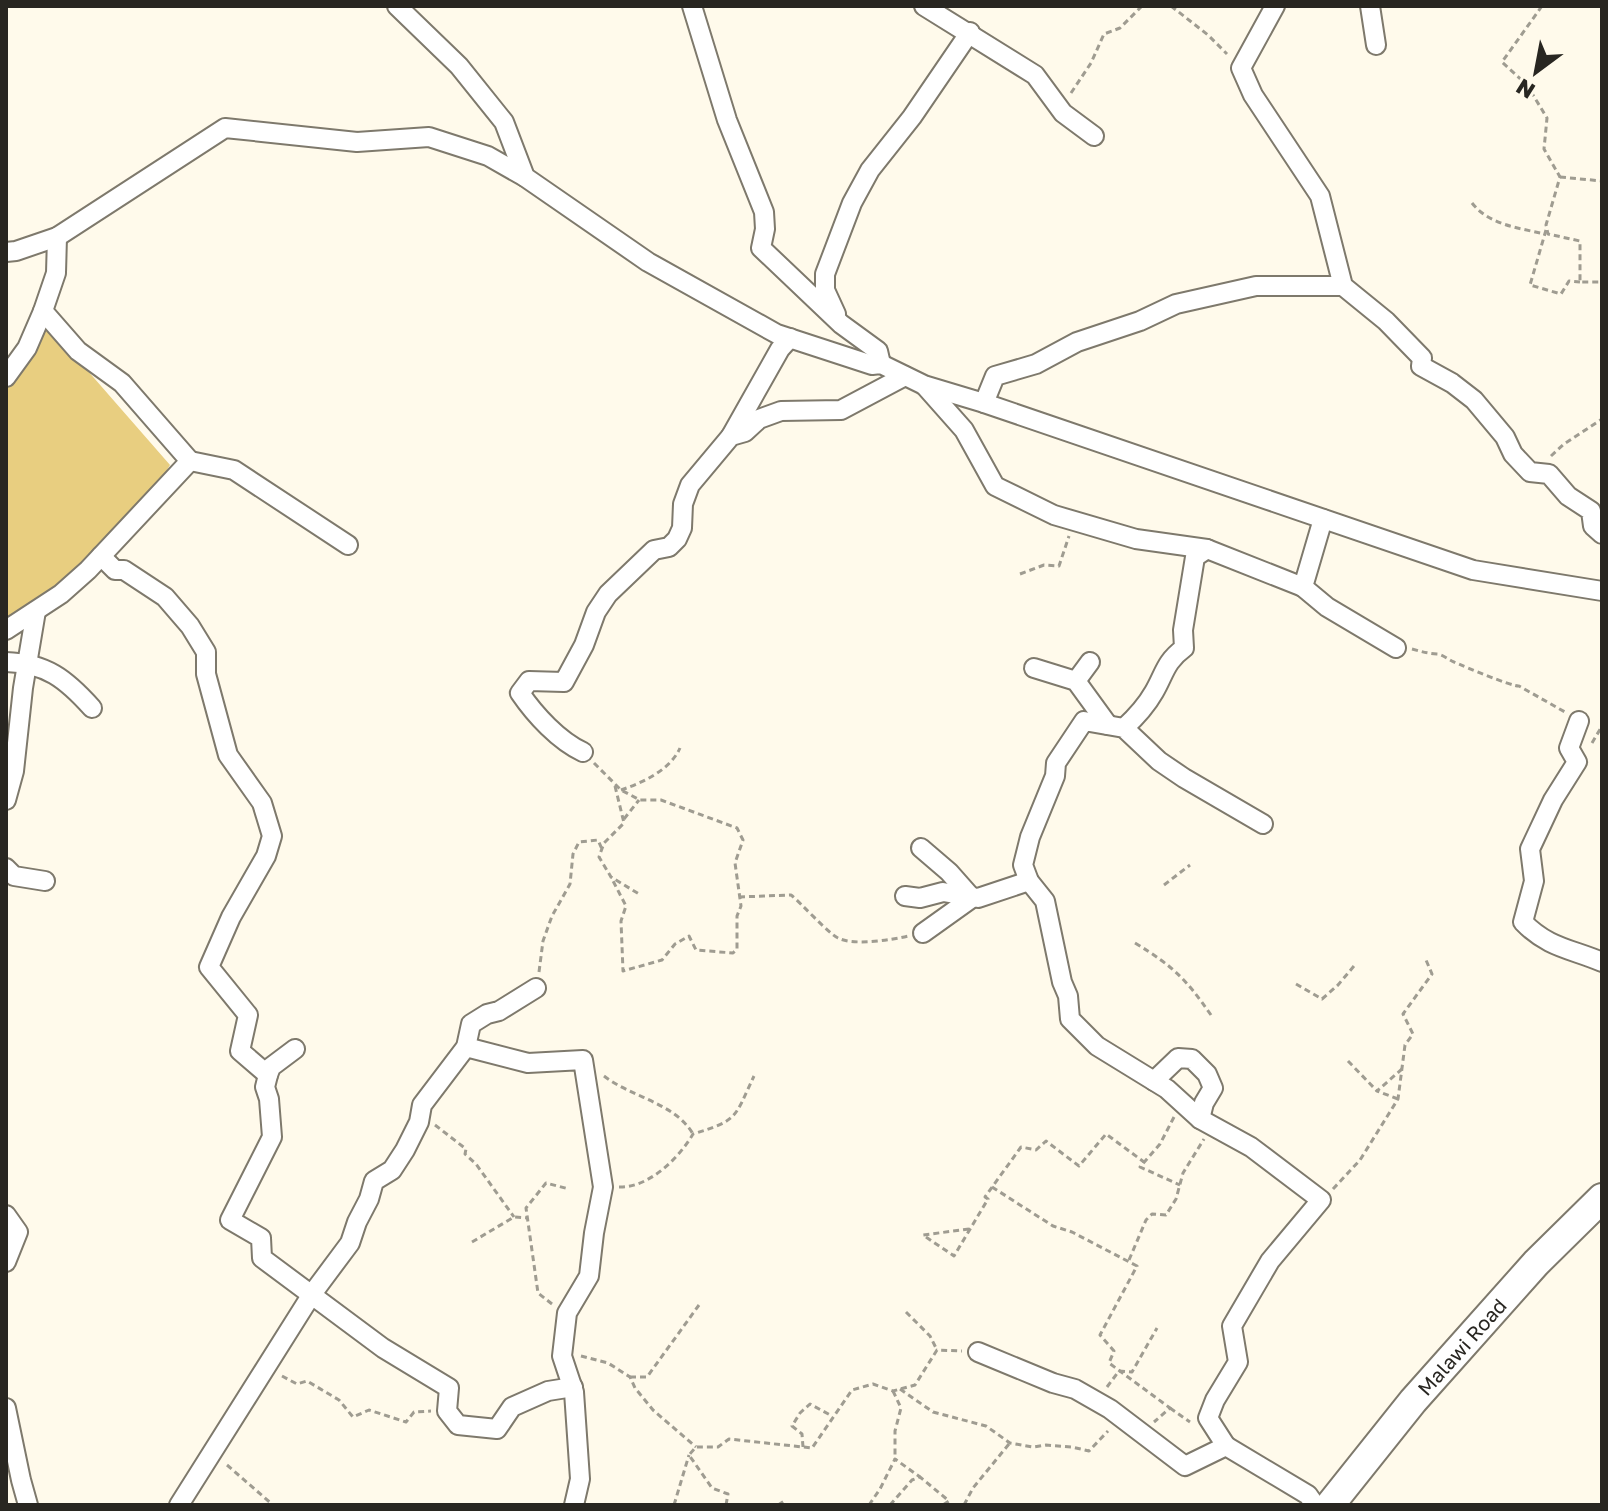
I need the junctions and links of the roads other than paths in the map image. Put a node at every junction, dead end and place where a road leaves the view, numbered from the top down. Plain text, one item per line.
1 (397, 6) edge
2 (692, 6) edge
3 (924, 6) edge
4 (1275, 6) edge
5 (1370, 6) edge
6 (953, 13) edge
7 (970, 32) junction
8 (1376, 45) dead end
9 (1094, 136) dead end
10 (525, 177) junction
11 (57, 237) junction
12 (6, 252) edge
13 (1343, 286) junction
14 (43, 311) junction
15 (841, 324) junction
16 (790, 338) junction
17 (881, 364) junction
18 (905, 376) junction
19 (6, 377) edge
20 (924, 385) junction
21 (984, 403) junction
22 (731, 436) junction
23 (190, 461) junction
24 (1323, 519) junction
25 (1602, 534) edge
26 (348, 545) dead end
27 (1207, 549) junction
28 (101, 556) junction
29 (1303, 587) junction
30 (1602, 591) edge
31 (36, 611) junction
32 (6, 630) edge
33 (1396, 648) road end
34 (6, 662) edge
35 (1090, 662) dead end
36 (27, 663) junction
37 (1034, 668) dead end
38 (1076, 681) junction
39 (92, 708) dead end
40 (1579, 721) road end
41 (1116, 727) junction
42 (583, 752) road end
43 (6, 800) edge
44 (1263, 824) dead end
45 (921, 848) dead end
46 (6, 868) edge
47 (45, 881) dead end
48 (1029, 881) junction
49 (905, 896) dead end
50 (972, 898) junction
51 (923, 933) road end
52 (1602, 962) edge
53 (536, 988) road end
54 (466, 1047) junction
55 (295, 1049) dead end
56 (268, 1075) junction
57 (1154, 1081) junction
58 (1206, 1122) junction
59 (1602, 1198) edge
60 (6, 1215) edge
61 (6, 1262) edge
62 (312, 1294) junction
63 (978, 1352) road end
64 (573, 1387) junction
65 (6, 1408) edge
66 (1226, 1446) junction
67 (28, 1505) edge
68 (179, 1505) edge
69 (574, 1505) edge
70 (1315, 1505) edge
71 (1330, 1505) edge

1 - 10 street
2 - 15 street
3 - 6 street
4 - 13 street
5 - 8 street
6 - 7 street
7 - 9 street
7 - 15 street
10 - 11 street
10 - 16 street
11 - 12 street
11 - 14 street
13 - 21 street
13 - 25 street
14 - 19 street
14 - 23 street
15 - 17 street
16 - 17 street
16 - 22 street
17 - 18 street
18 - 20 street
18 - 22 street
20 - 21 street
20 - 27 street
21 - 24 street
22 - 42 street
23 - 26 street
23 - 28 street
24 - 29 street
24 - 30 street
27 - 29 street
27 - 41 street
28 - 31 street
28 - 56 street
29 - 33 street
31 - 32 street
31 - 36 street
34 - 36 street
35 - 38 street
36 - 39 street
36 - 43 street
37 - 38 street
38 - 41 street
40 - 52 street
41 - 44 street
41 - 48 street
45 - 50 street
46 - 47 street
48 - 50 street
48 - 57 street
49 - 50 street
50 - 51 street
53 - 54 street
54 - 62 street
54 - 64 street
55 - 56 street
56 - 62 street
57 - 58 street
57 - 58 street
58 - 66 street
59 - 71 main road, Malawi Road
60 - 61 street
62 - 64 street
62 - 68 street
63 - 66 street
64 - 69 street
65 - 67 street
66 - 70 street

